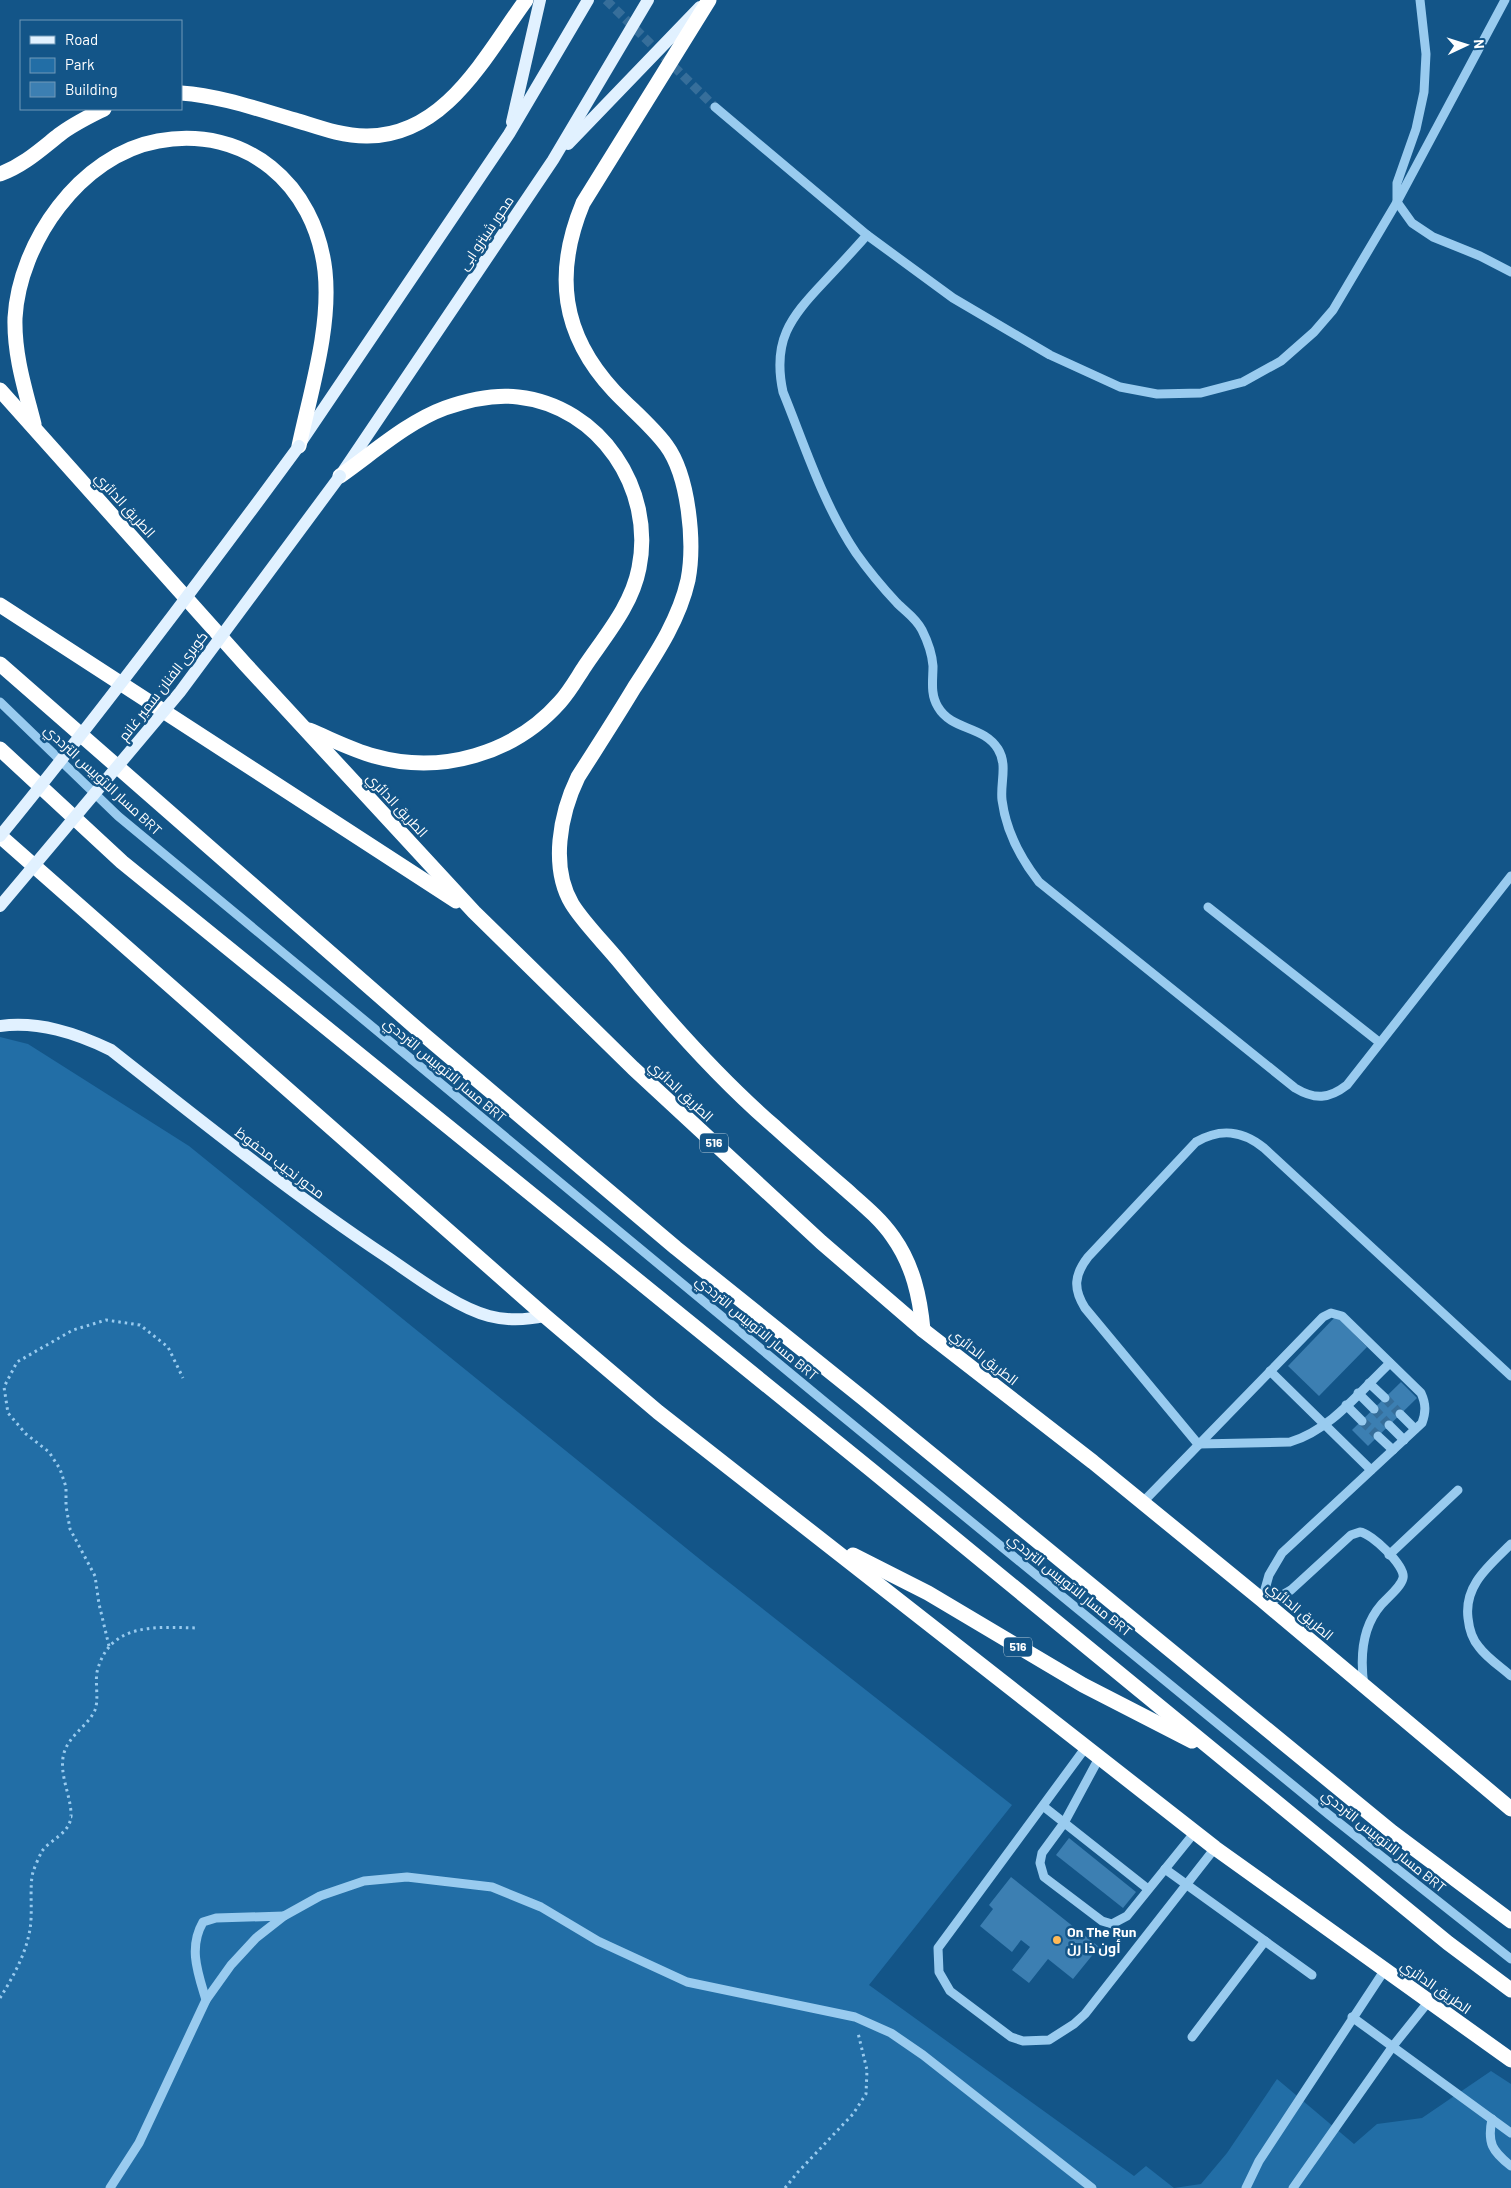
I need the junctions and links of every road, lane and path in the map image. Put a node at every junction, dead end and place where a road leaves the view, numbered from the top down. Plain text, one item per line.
1 (526, 0) edge
2 (540, 0) edge
3 (588, 0) edge
4 (648, 0) edge
5 (708, 0) edge
6 (1420, 0) edge
7 (1505, 0) edge
8 (182, 93) edge
9 (716, 106) tunnel mouth
10 (102, 110) edge
11 (509, 134) junction
12 (552, 160) junction
13 (0, 174) edge
14 (1397, 202) junction
15 (867, 235) junction
16 (1511, 272) edge
17 (0, 390) edge
18 (35, 428) junction
19 (299, 446) junction
20 (340, 476) junction
21 (0, 605) edge
22 (0, 664) edge
23 (0, 702) edge
24 (304, 728) junction
25 (0, 749) edge
26 (0, 836) edge
27 (1511, 876) edge
28 (0, 906) edge
29 (1208, 907) dead end
30 (474, 912) junction
31 (0, 1026) edge
32 (1379, 1042) junction
33 (545, 1316) junction
34 (923, 1330) junction
35 (1390, 1362) junction
36 (1270, 1372) junction
37 (1511, 1376) edge
38 (182, 1378) dead end
39 (1369, 1383) junction
40 (1358, 1393) junction
41 (1385, 1398) tunnel mouth
42 (1346, 1405) junction
43 (1374, 1409) tunnel mouth
44 (1400, 1414) tunnel mouth
45 (1362, 1420) tunnel mouth
46 (1324, 1425) junction
47 (1389, 1425) tunnel mouth
48 (1415, 1429) junction
49 (1378, 1436) tunnel mouth
50 (1404, 1440) junction
51 (1198, 1444) junction
52 (1393, 1450) junction
53 (1371, 1470) junction
54 (1458, 1490) dead end
55 (1142, 1503) junction
56 (821, 1538) junction
57 (1511, 1544) edge
58 (1389, 1555) junction
59 (1264, 1602) junction
60 (197, 1628) dead end
61 (109, 1646) junction
62 (1511, 1676) edge
63 (1364, 1686) junction
64 (1086, 1747) junction
65 (1217, 1753) junction
66 (1099, 1758) junction
67 (1043, 1806) junction
68 (1511, 1809) edge
69 (1064, 1823) junction
70 (1195, 1832) junction
71 (1215, 1848) junction
72 (1165, 1869) junction
73 (1187, 1885) junction
74 (1148, 1889) junction
75 (284, 1916) junction
76 (1511, 1921) edge
77 (1265, 1941) junction
78 (1511, 1959) edge
79 (1384, 1971) junction
80 (1312, 1975) dead end
81 (1511, 1990) edge
82 (0, 1998) edge
83 (206, 2000) junction
84 (1429, 2001) junction
85 (855, 2017) junction
86 (1352, 2017) junction
87 (1192, 2036) dead end
88 (1393, 2046) junction
89 (1511, 2060) edge
90 (1492, 2119) junction
91 (1511, 2133) edge
92 (1511, 2166) edge
93 (110, 2188) edge
94 (786, 2188) edge
95 (1092, 2188) edge
96 (1246, 2188) edge
97 (1293, 2188) edge

1 - 8 highway
2 - 11 main road
3 - 11 main road
4 - 12 main road, محور شينزو ابى
5 - 12 main road
5 - 34 highway
6 - 14 street
7 - 14 street
9 - 15 street
10 - 13 highway
11 - 19 main road
12 - 20 main road, محور شينزو ابى
14 - 15 street
14 - 16 street
15 - 32 street
17 - 18 highway, الطريق الدائري / 516
18 - 19 highway
18 - 24 highway, الطريق الدائري / 516
19 - 26 main road, bridge
20 - 24 highway
20 - 28 main road, كوبرى الفنان سمير غانم, bridge
21 - 30 highway
22 - 76 highway
23 - 78 street, مسار الاتوبيس الترددي BRT
24 - 30 highway, الطريق الدائري / 516
25 - 65 highway, 516
26 - 33 highway, الطريق الدائري / 516
27 - 32 street
29 - 32 street
30 - 34 highway, الطريق الدائري / 516
31 - 33 main road, محور نجيب محفوظ
33 - 56 highway, الطريق الدائري / 516
34 - 55 highway, الطريق الدائري / 516
35 - 36 street
35 - 39 street
35 - 48 street
36 - 46 street
36 - 51 street
37 - 51 street
38 - 61 path
39 - 40 street
39 - 41 street
40 - 42 street
40 - 43 street
42 - 45 street
42 - 46 street
44 - 48 street
46 - 51 street
46 - 53 street
47 - 50 street
48 - 50 street
49 - 52 street
50 - 52 street
51 - 55 street
52 - 53 street
53 - 59 street
54 - 58 street
55 - 59 highway, الطريق الدائري / 516
56 - 64 highway, الطريق الدائري / 516
56 - 65 highway, 516
57 - 62 street
58 - 59 street
58 - 63 street
59 - 63 highway, الطريق الدائري / 516
60 - 61 path
61 - 82 path
63 - 68 highway, الطريق الدائري / 516
64 - 66 highway, الطريق الدائري / 516
64 - 67 street
65 - 81 highway, 516
66 - 69 street
66 - 70 highway, الطريق الدائري / 516
67 - 69 street
67 - 73 street
69 - 74 street
69 - 74 street
70 - 71 highway, الطريق الدائري / 516
70 - 72 street
71 - 73 street
71 - 79 highway, الطريق الدائري / 516
72 - 73 street
72 - 74 street
73 - 77 street
75 - 83 street
75 - 83 street
75 - 85 street
77 - 80 street
77 - 87 street
79 - 84 highway, الطريق الدائري / 516
79 - 86 street
83 - 93 street
84 - 88 street
84 - 89 highway, الطريق الدائري / 516
85 - 94 path
85 - 95 street
86 - 88 street
86 - 96 street
88 - 90 street
88 - 97 street
90 - 91 street
90 - 92 street

